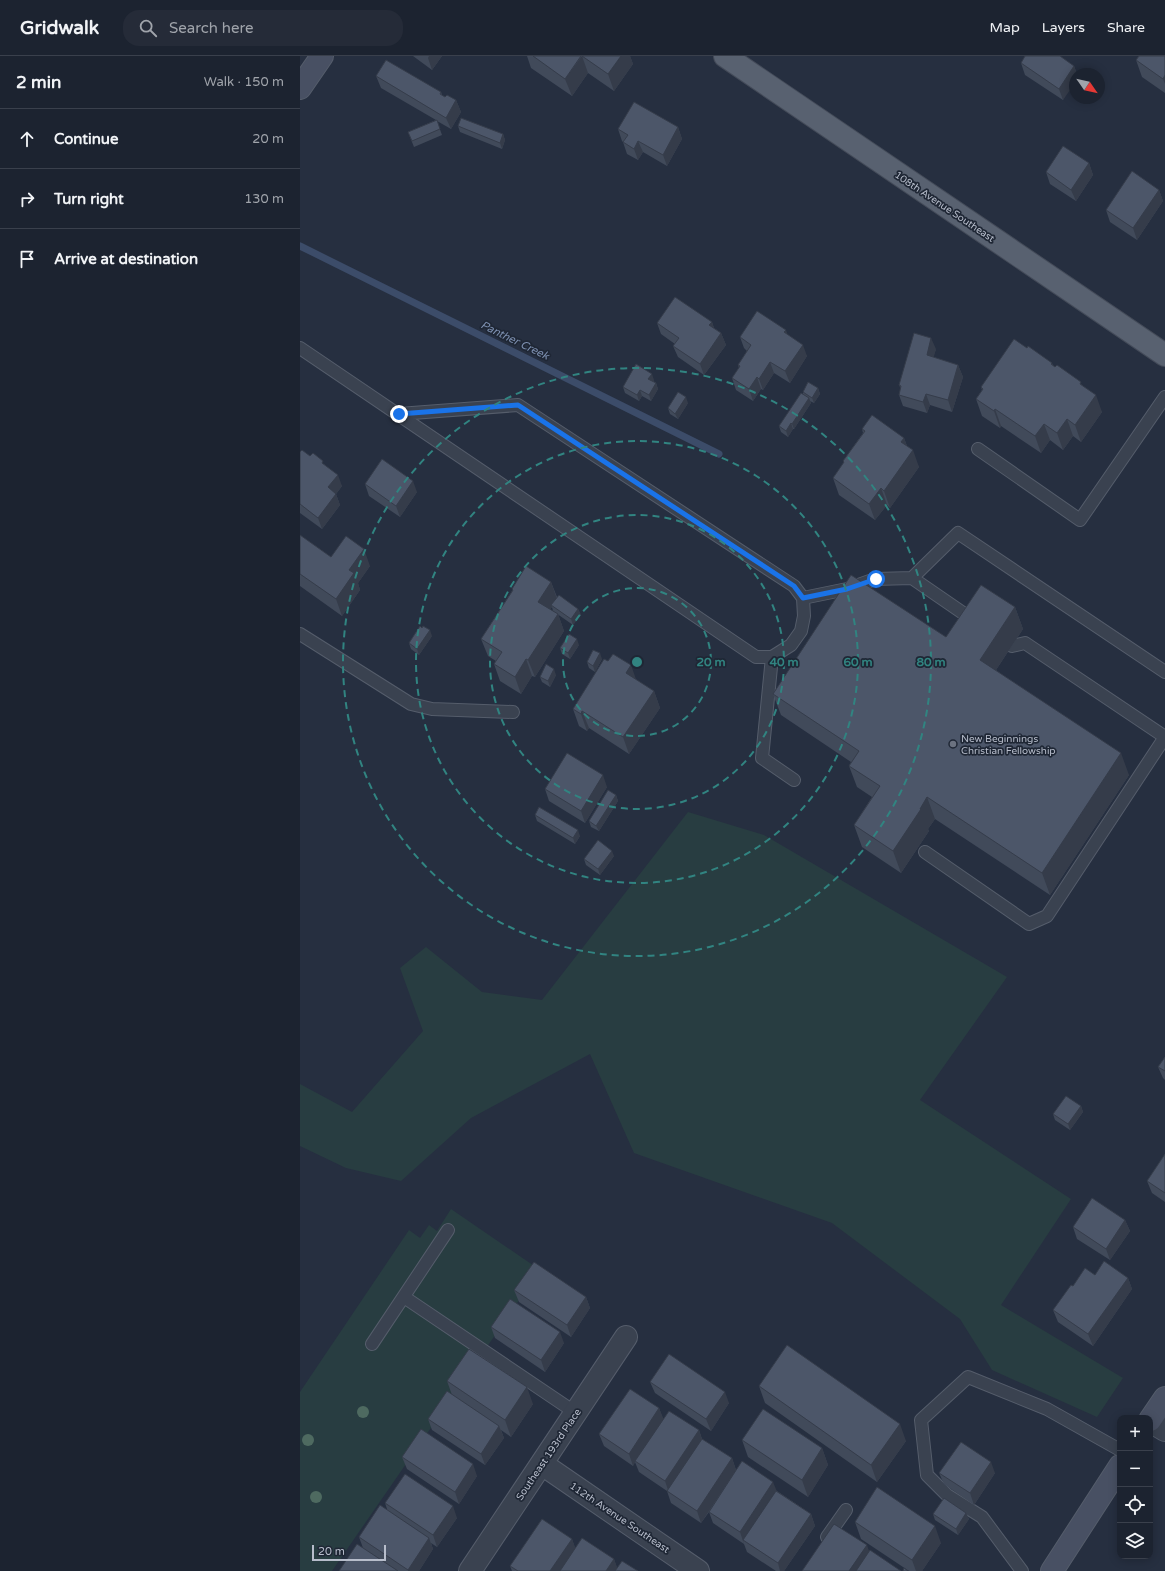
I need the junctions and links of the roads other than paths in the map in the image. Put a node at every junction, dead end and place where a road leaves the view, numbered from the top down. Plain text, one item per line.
1 (322, 56) edge
2 (725, 56) edge
3 (300, 88) edge
4 (300, 348) edge
5 (1165, 355) edge
6 (1165, 397) edge
7 (399, 414) junction
8 (978, 449) dead end
9 (912, 578) junction
10 (803, 598) junction
11 (978, 623) edge
12 (300, 634) edge
13 (1012, 646) dead end
14 (772, 657) junction
15 (1165, 672) edge
16 (513, 712) dead end
17 (1165, 737) edge
18 (794, 780) dead end
19 (925, 852) dead end
20 (448, 1230) dead end
21 (404, 1297) junction
22 (626, 1337) dead end
23 (372, 1344) dead end
24 (1165, 1398) edge
25 (576, 1413) junction
26 (1153, 1416) edge
27 (1153, 1423) edge
28 (1165, 1430) edge
29 (1117, 1448) edge
30 (542, 1464) junction
31 (1117, 1471) edge
32 (846, 1510) dead end
33 (820, 1547) edge
34 (470, 1571) edge
35 (698, 1571) edge
36 (1022, 1571) edge
37 (1052, 1571) edge

1 - 3 street
2 - 5 main road, 108th Avenue Southeast
4 - 7 lane
6 - 8 lane
7 - 10 lane
7 - 14 lane
9 - 10 lane
9 - 11 lane
9 - 15 lane
10 - 14 lane
12 - 16 lane
13 - 17 lane
14 - 18 lane
17 - 19 lane
20 - 21 lane
21 - 23 lane
21 - 25 lane
22 - 25 street, Southeast 193rd Place
24 - 26 street
25 - 30 street, Southeast 193rd Place
27 - 28 street
29 - 36 lane
30 - 34 street, Southeast 193rd Place
30 - 35 street, 112th Avenue Southeast
31 - 37 street
32 - 33 lane

